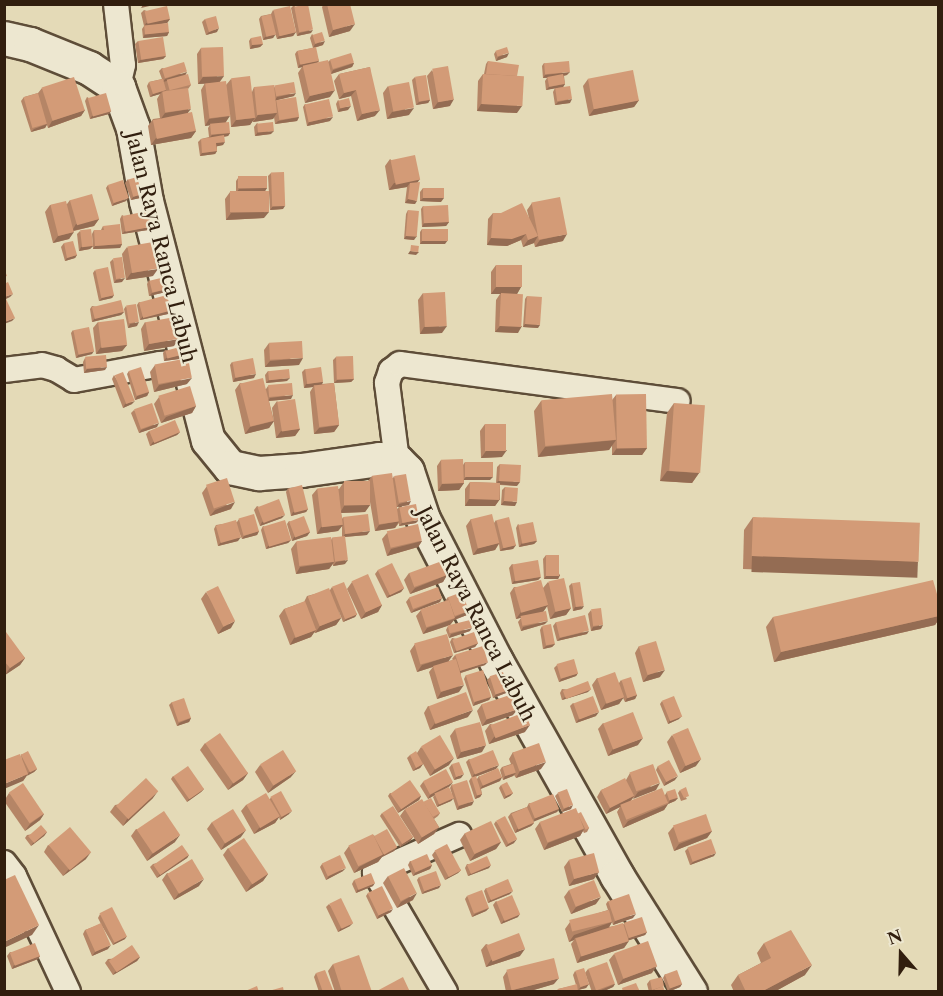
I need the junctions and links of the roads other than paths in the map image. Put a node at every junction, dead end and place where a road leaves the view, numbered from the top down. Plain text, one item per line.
1 (116, 4) edge
2 (4, 38) edge
3 (118, 87) junction
4 (189, 362) junction
5 (4, 370) edge
6 (678, 401) edge
7 (397, 461) junction
8 (459, 835) dead end
9 (4, 863) edge
10 (68, 992) edge
11 (445, 992) edge
12 (690, 992) edge

1 - 3 street
2 - 3 street
3 - 4 street, Jalan Raya Ranca Labuh
4 - 5 street
4 - 7 street, Jalan Raya Ranca Labuh
6 - 7 street
7 - 12 street, Jalan Raya Ranca Labuh
8 - 11 street
9 - 10 street

